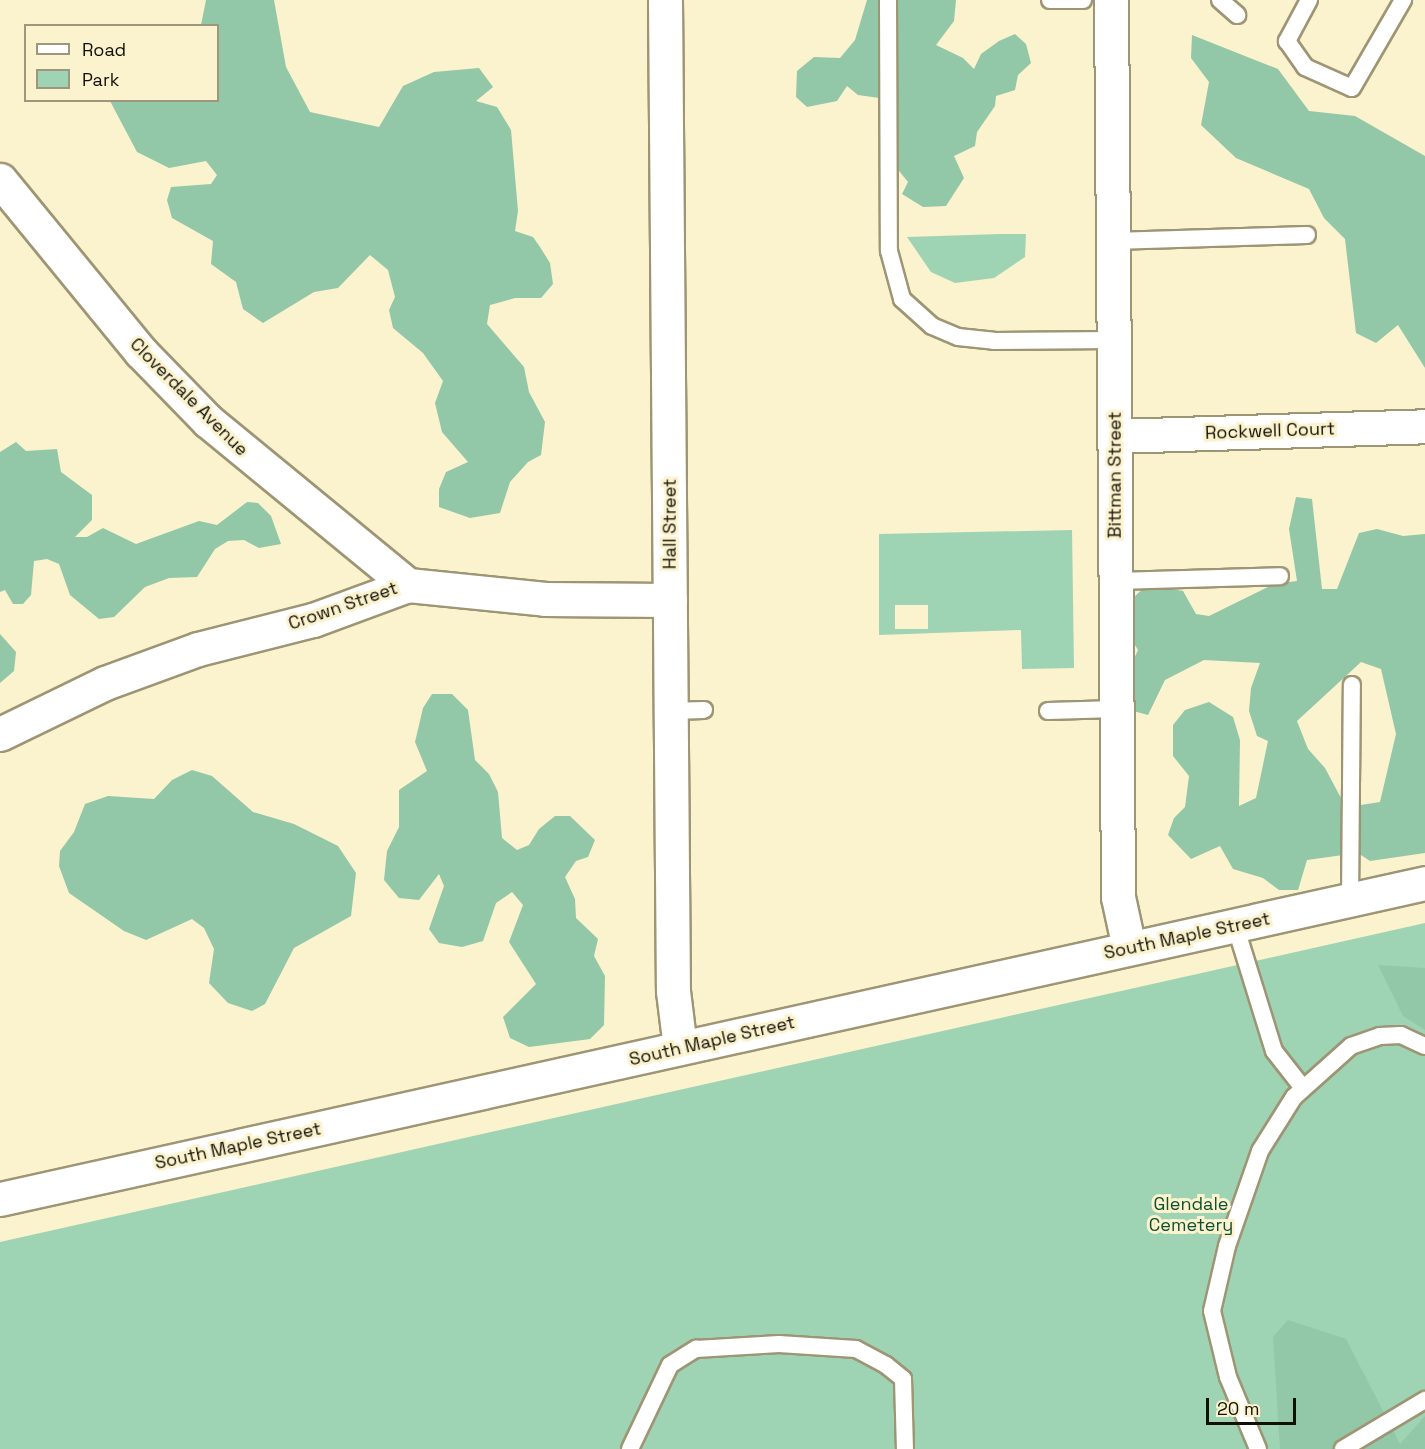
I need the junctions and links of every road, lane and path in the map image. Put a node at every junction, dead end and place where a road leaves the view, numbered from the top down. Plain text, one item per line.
1 (665, 0) edge
2 (888, 0) edge
3 (1050, 0) edge
4 (1083, 0) edge
5 (1110, 0) edge
6 (1220, 0) edge
7 (1309, 0) edge
8 (1403, 0) edge
9 (1237, 15) dead end
10 (0, 180) edge
11 (1307, 235) dead end
12 (1113, 241) junction
13 (1114, 340) junction
14 (1425, 426) edge
15 (1115, 435) junction
16 (1280, 576) dead end
17 (1116, 581) junction
18 (408, 585) junction
19 (670, 600) junction
20 (1352, 685) dead end
21 (1116, 709) junction
22 (704, 710) dead end
23 (672, 711) junction
24 (1048, 711) dead end
25 (0, 734) edge
26 (1425, 883) edge
27 (1350, 900) junction
28 (1235, 925) junction
29 (1129, 948) junction
30 (1425, 1046) edge
31 (680, 1048) junction
32 (1303, 1088) junction
33 (2, 1192) edge
34 (1425, 1400) edge
35 (630, 1449) edge
36 (905, 1449) edge
37 (1258, 1449) edge
38 (1343, 1449) edge

1 - 19 street, Hall Street
2 - 13 lane
3 - 4 lane
5 - 12 street, Bittman Street
6 - 9 lane
7 - 8 lane
10 - 18 street, Cloverdale Avenue
11 - 12 lane
12 - 13 street, Bittman Street
13 - 15 street, Bittman Street
14 - 15 street, Rockwell Court
15 - 17 street, Bittman Street
16 - 17 lane
17 - 21 street, Bittman Street
18 - 19 street, Crown Street
18 - 25 street, Crown Street
19 - 23 street, Hall Street
20 - 27 lane
21 - 24 lane
21 - 29 street, Bittman Street
22 - 23 lane
23 - 31 street, Hall Street
26 - 27 street, South Maple Street
27 - 28 street, South Maple Street
28 - 29 street, South Maple Street
28 - 32 lane
29 - 31 street, South Maple Street
30 - 32 lane
31 - 33 street, South Maple Street
32 - 37 lane
34 - 38 lane
35 - 36 lane

